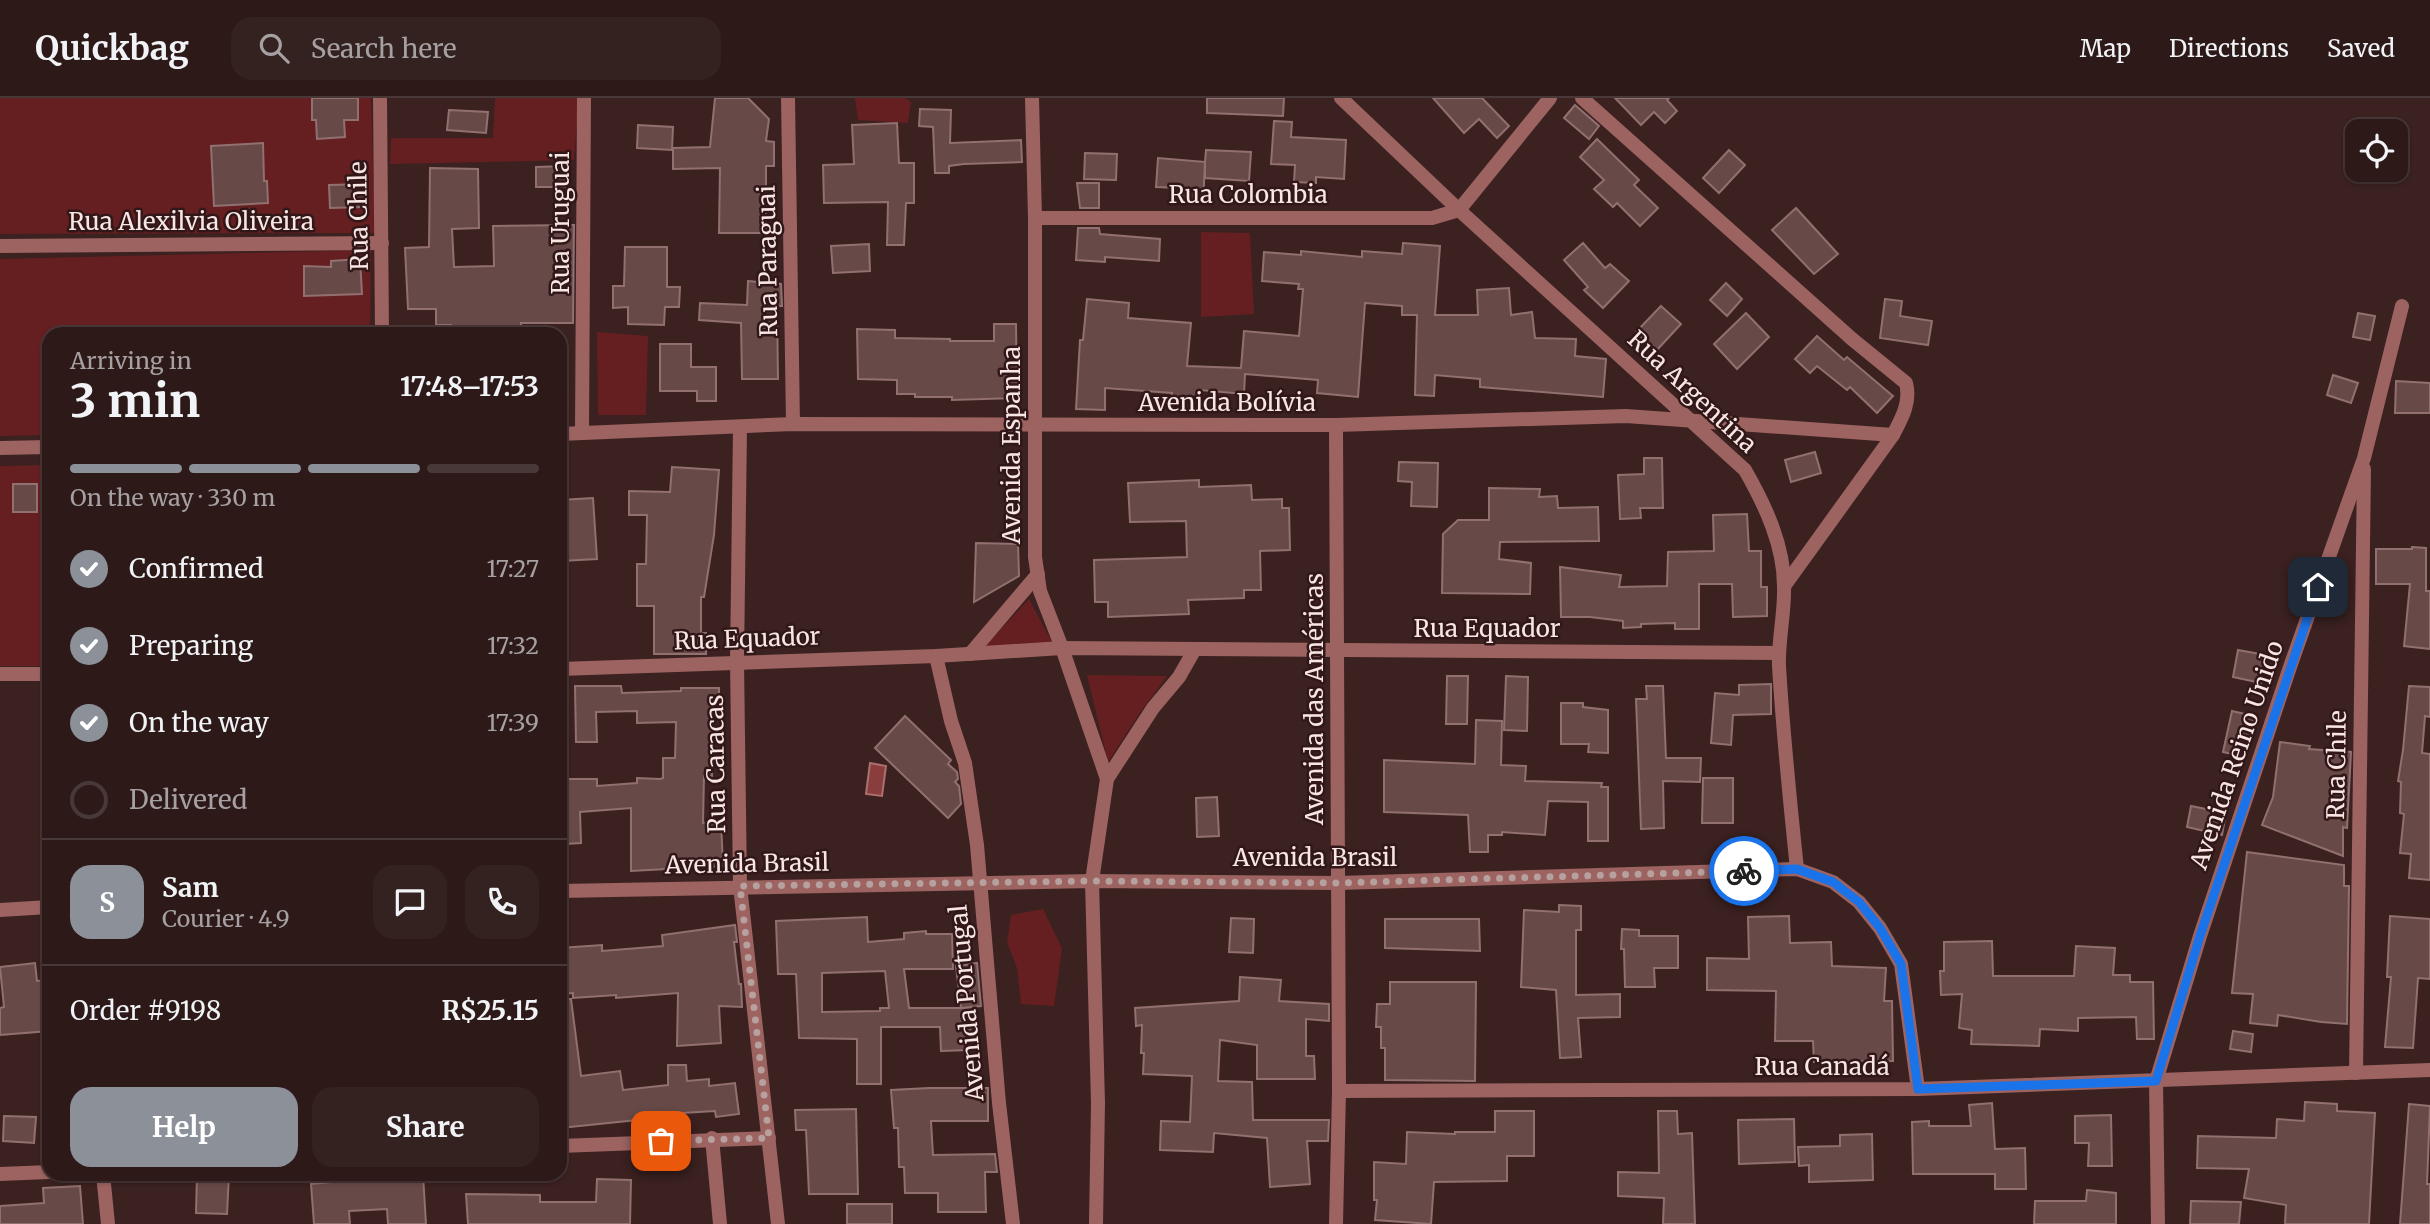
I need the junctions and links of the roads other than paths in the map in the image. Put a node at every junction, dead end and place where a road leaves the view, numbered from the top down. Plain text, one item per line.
1 (380, 98) edge
2 (584, 98) edge
3 (788, 98) edge
4 (1032, 98) edge
5 (1341, 98) edge
6 (1550, 98) edge
7 (1582, 98) edge
8 (1459, 210) junction
9 (1035, 218) junction
10 (383, 243) junction
11 (0, 246) edge
12 (2402, 306) dead end
13 (382, 327) edge
14 (1692, 422) junction
15 (793, 424) junction
16 (1336, 425) junction
17 (1034, 426) junction
18 (740, 427) junction
19 (582, 433) junction
20 (567, 434) edge
21 (1893, 435) junction
22 (42, 447) edge
23 (0, 448) edge
24 (2364, 458) junction
25 (1038, 575) junction
26 (1784, 585) junction
27 (1062, 648) junction
28 (1195, 649) junction
29 (1338, 650) junction
30 (1778, 653) junction
31 (970, 654) junction
32 (936, 656) junction
33 (737, 661) junction
34 (567, 668) edge
35 (0, 674) edge
36 (42, 674) edge
37 (1107, 779) junction
38 (1797, 869) junction
39 (1092, 881) junction
40 (979, 883) junction
41 (1339, 883) junction
42 (740, 886) junction
43 (567, 891) edge
44 (42, 907) edge
45 (0, 910) edge
46 (2430, 1070) edge
47 (2356, 1073) junction
48 (2156, 1081) junction
49 (1918, 1089) junction
50 (1339, 1091) junction
51 (769, 1138) junction
52 (712, 1139) junction
53 (567, 1146) edge
54 (42, 1172) edge
55 (0, 1174) edge
56 (104, 1181) edge
57 (108, 1224) edge
58 (720, 1224) edge
59 (778, 1224) edge
60 (1013, 1224) edge
61 (1096, 1224) edge
62 (1336, 1224) edge
63 (2158, 1224) edge

1 - 10 street, Rua Chile
2 - 19 street, Rua Uruguai
3 - 15 street, Rua Paraguai
4 - 9 street, Avenida Espanha
5 - 8 street, Rua Argentina
6 - 8 street
7 - 21 street
8 - 9 street, Rua Colombia
8 - 14 street, Rua Argentina
9 - 17 street, Avenida Espanha
10 - 11 street, Rua Alexilvia Oliveira
10 - 13 street, Rua Chile
12 - 24 street, Avenida Reino Unido
14 - 16 street, Avenida Bolívia
14 - 21 street, Avenida Bolívia
14 - 26 street, Rua Argentina
15 - 17 street, Avenida Bolívia
15 - 18 street, Avenida Bolívia
16 - 17 street, Avenida Bolívia
16 - 29 street, Avenida das Américas
17 - 25 street, Avenida Espanha
18 - 19 street, Avenida Bolívia
18 - 33 street, Rua Caracas
19 - 20 street, Avenida Bolívia
21 - 26 street
22 - 23 street
24 - 47 street, Rua Chile
24 - 48 street, Avenida Reino Unido
25 - 27 street, Avenida Espanha
25 - 31 street
26 - 30 street, Rua Argentina
27 - 28 street, Rua Equador
27 - 31 street, Rua Equador
27 - 37 street, Avenida Espanha
28 - 29 street, Rua Equador
28 - 37 street
29 - 30 street, Rua Equador
29 - 41 street, Avenida das Américas
30 - 38 street, Rua Argentina
31 - 32 street, Rua Equador
32 - 33 street, Rua Equador
32 - 40 street, Avenida Portugal
33 - 34 street, Rua Equador
33 - 42 street, Rua Caracas
35 - 36 street
37 - 39 street
38 - 41 street, Avenida Brasil
38 - 49 street, Avenida Brasil
39 - 40 street, Avenida Brasil
39 - 41 street, Avenida Brasil
39 - 61 street
40 - 42 street, Avenida Brasil
40 - 60 street, Avenida Portugal
41 - 50 street, Avenida das Américas
42 - 43 street, Avenida Brasil
42 - 51 street, Rua Caracas
44 - 45 street
46 - 47 street, Rua Canadá
47 - 48 street, Rua Canadá
48 - 49 street, Rua Canadá
48 - 63 street, Avenida Reino Unido
49 - 50 street, Rua Canadá
50 - 62 street, Avenida das Américas
51 - 52 street
51 - 59 street, Rua Caracas
52 - 53 street
52 - 58 street
54 - 55 street
56 - 57 street

